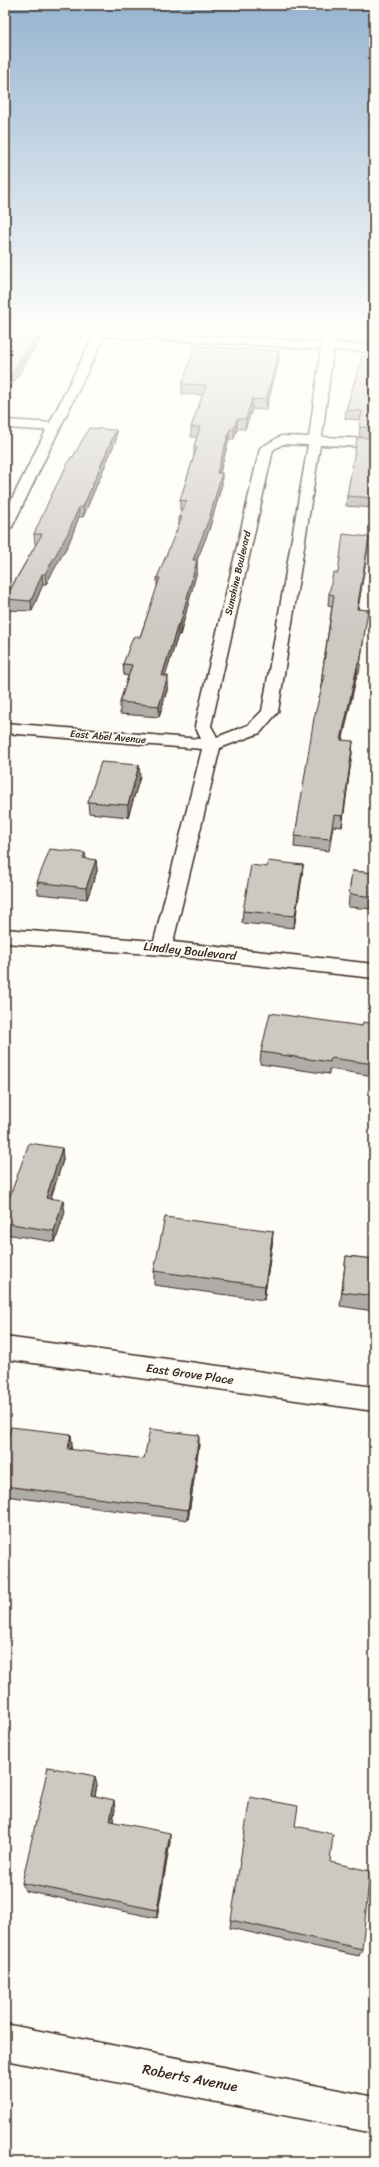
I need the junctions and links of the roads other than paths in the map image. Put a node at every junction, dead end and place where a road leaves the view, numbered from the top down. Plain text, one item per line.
1 (55, 428) edge
2 (317, 428) edge
3 (315, 440) junction
4 (374, 443) edge
5 (5, 527) edge
6 (5, 728) edge
7 (212, 745) junction
8 (5, 936) edge
9 (162, 948) junction
10 (374, 970) edge
11 (5, 1348) edge
12 (374, 1399) edge
13 (5, 2042) edge
14 (374, 2115) edge

1 - 5 street
2 - 3 street
3 - 4 street, Sunshine Boulevard
3 - 7 street
3 - 7 street, Sunshine Boulevard
6 - 7 street, East Abel Avenue
7 - 9 street
8 - 9 street, Lindley Boulevard
9 - 10 street, Lindley Boulevard
11 - 12 street, East Grove Place
13 - 14 street, Roberts Avenue

